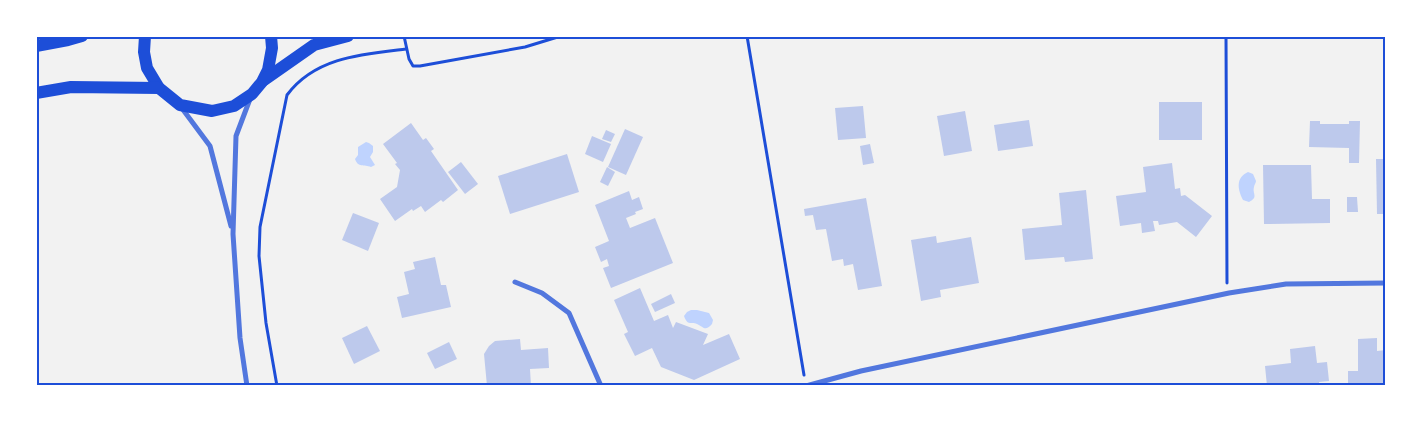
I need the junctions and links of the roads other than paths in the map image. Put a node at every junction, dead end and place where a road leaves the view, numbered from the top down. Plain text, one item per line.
1 (82, 36) edge
2 (145, 36) edge
3 (271, 36) edge
4 (348, 36) edge
5 (36, 46) edge
6 (262, 82) junction
7 (158, 88) junction
8 (36, 93) edge
9 (252, 94) junction
10 (180, 105) junction
11 (233, 234) junction
12 (515, 282) dead end
13 (1386, 283) edge
14 (247, 386) edge
15 (601, 386) edge
16 (806, 386) edge

1 - 5 main road
2 - 7 main road
3 - 6 main road
4 - 6 main road
6 - 9 main road
7 - 8 main road
7 - 10 main road
9 - 10 main road
9 - 11 street
10 - 11 street
11 - 14 street
12 - 15 street
13 - 16 street

